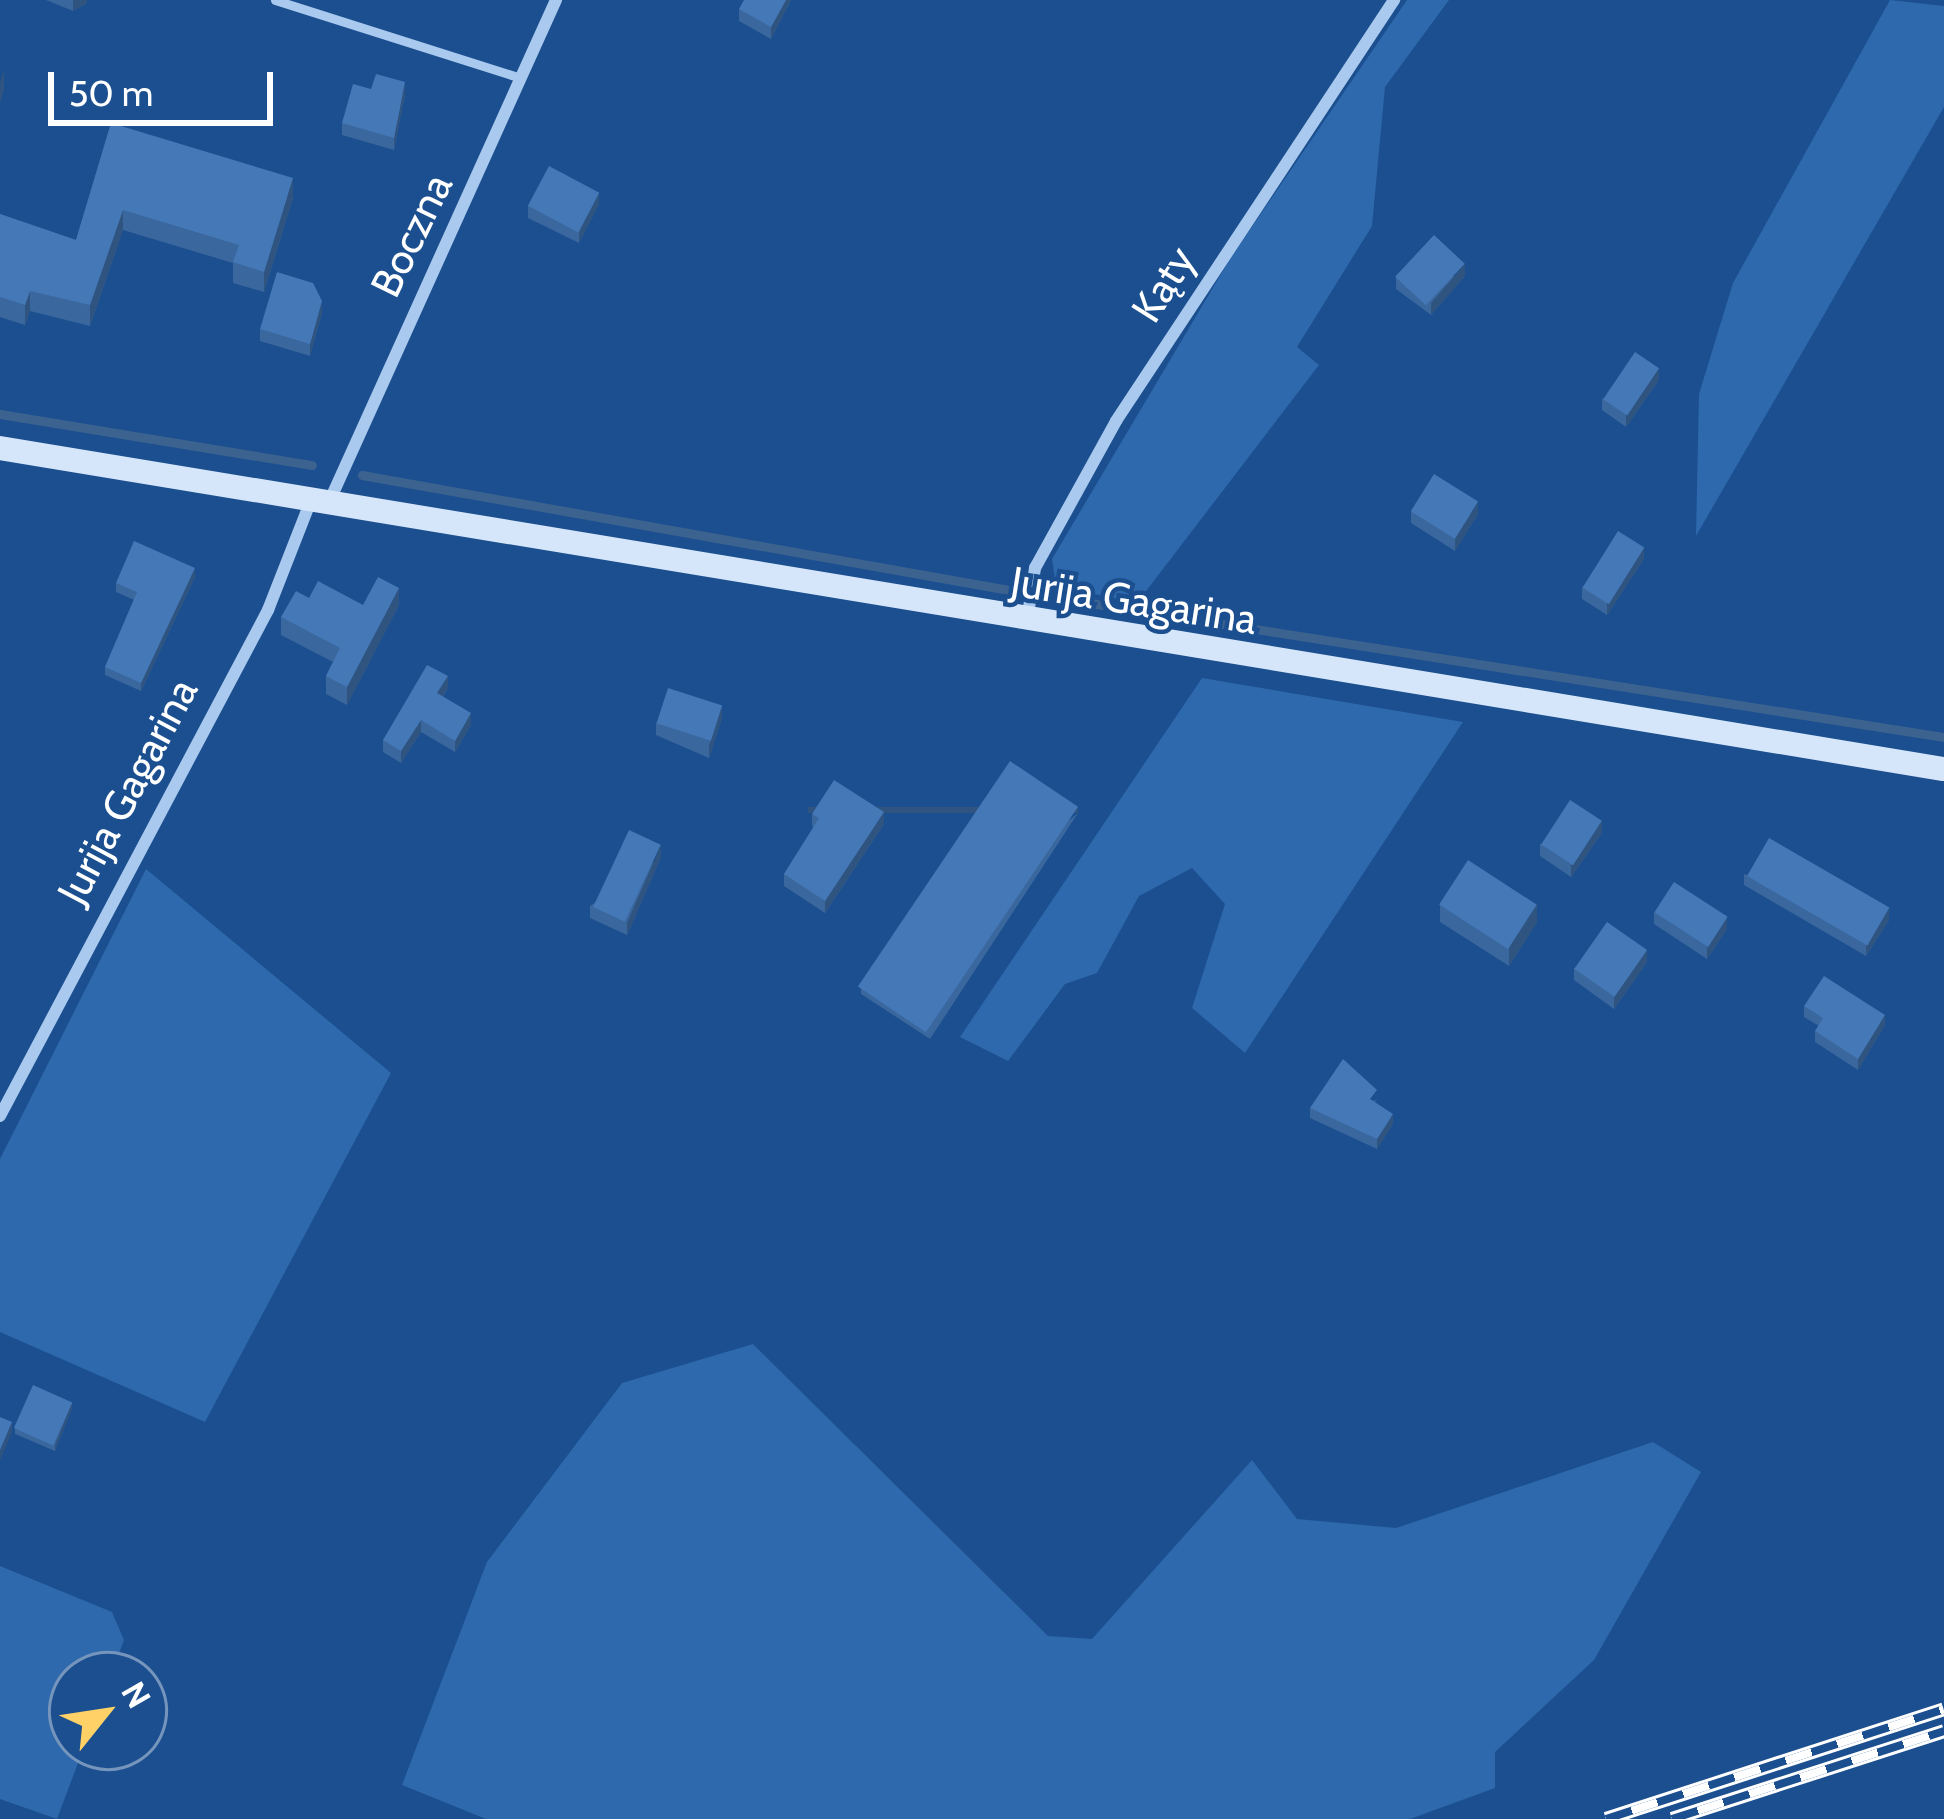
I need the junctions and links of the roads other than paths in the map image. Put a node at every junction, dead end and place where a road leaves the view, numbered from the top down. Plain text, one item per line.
1 (274, 0) edge
2 (556, 0) edge
3 (1394, 0) edge
4 (521, 78) junction
5 (0, 448) edge
6 (321, 499) junction
7 (1027, 622) junction
8 (1944, 769) edge
9 (0, 1116) edge

1 - 4 lane
2 - 4 street, Boczna
3 - 7 street, Kąty
4 - 6 street, Boczna
5 - 6 street, Jurija Gagarina
6 - 7 street, Jurija Gagarina
6 - 9 street, Jurija Gagarina
7 - 8 street, Jurija Gagarina

